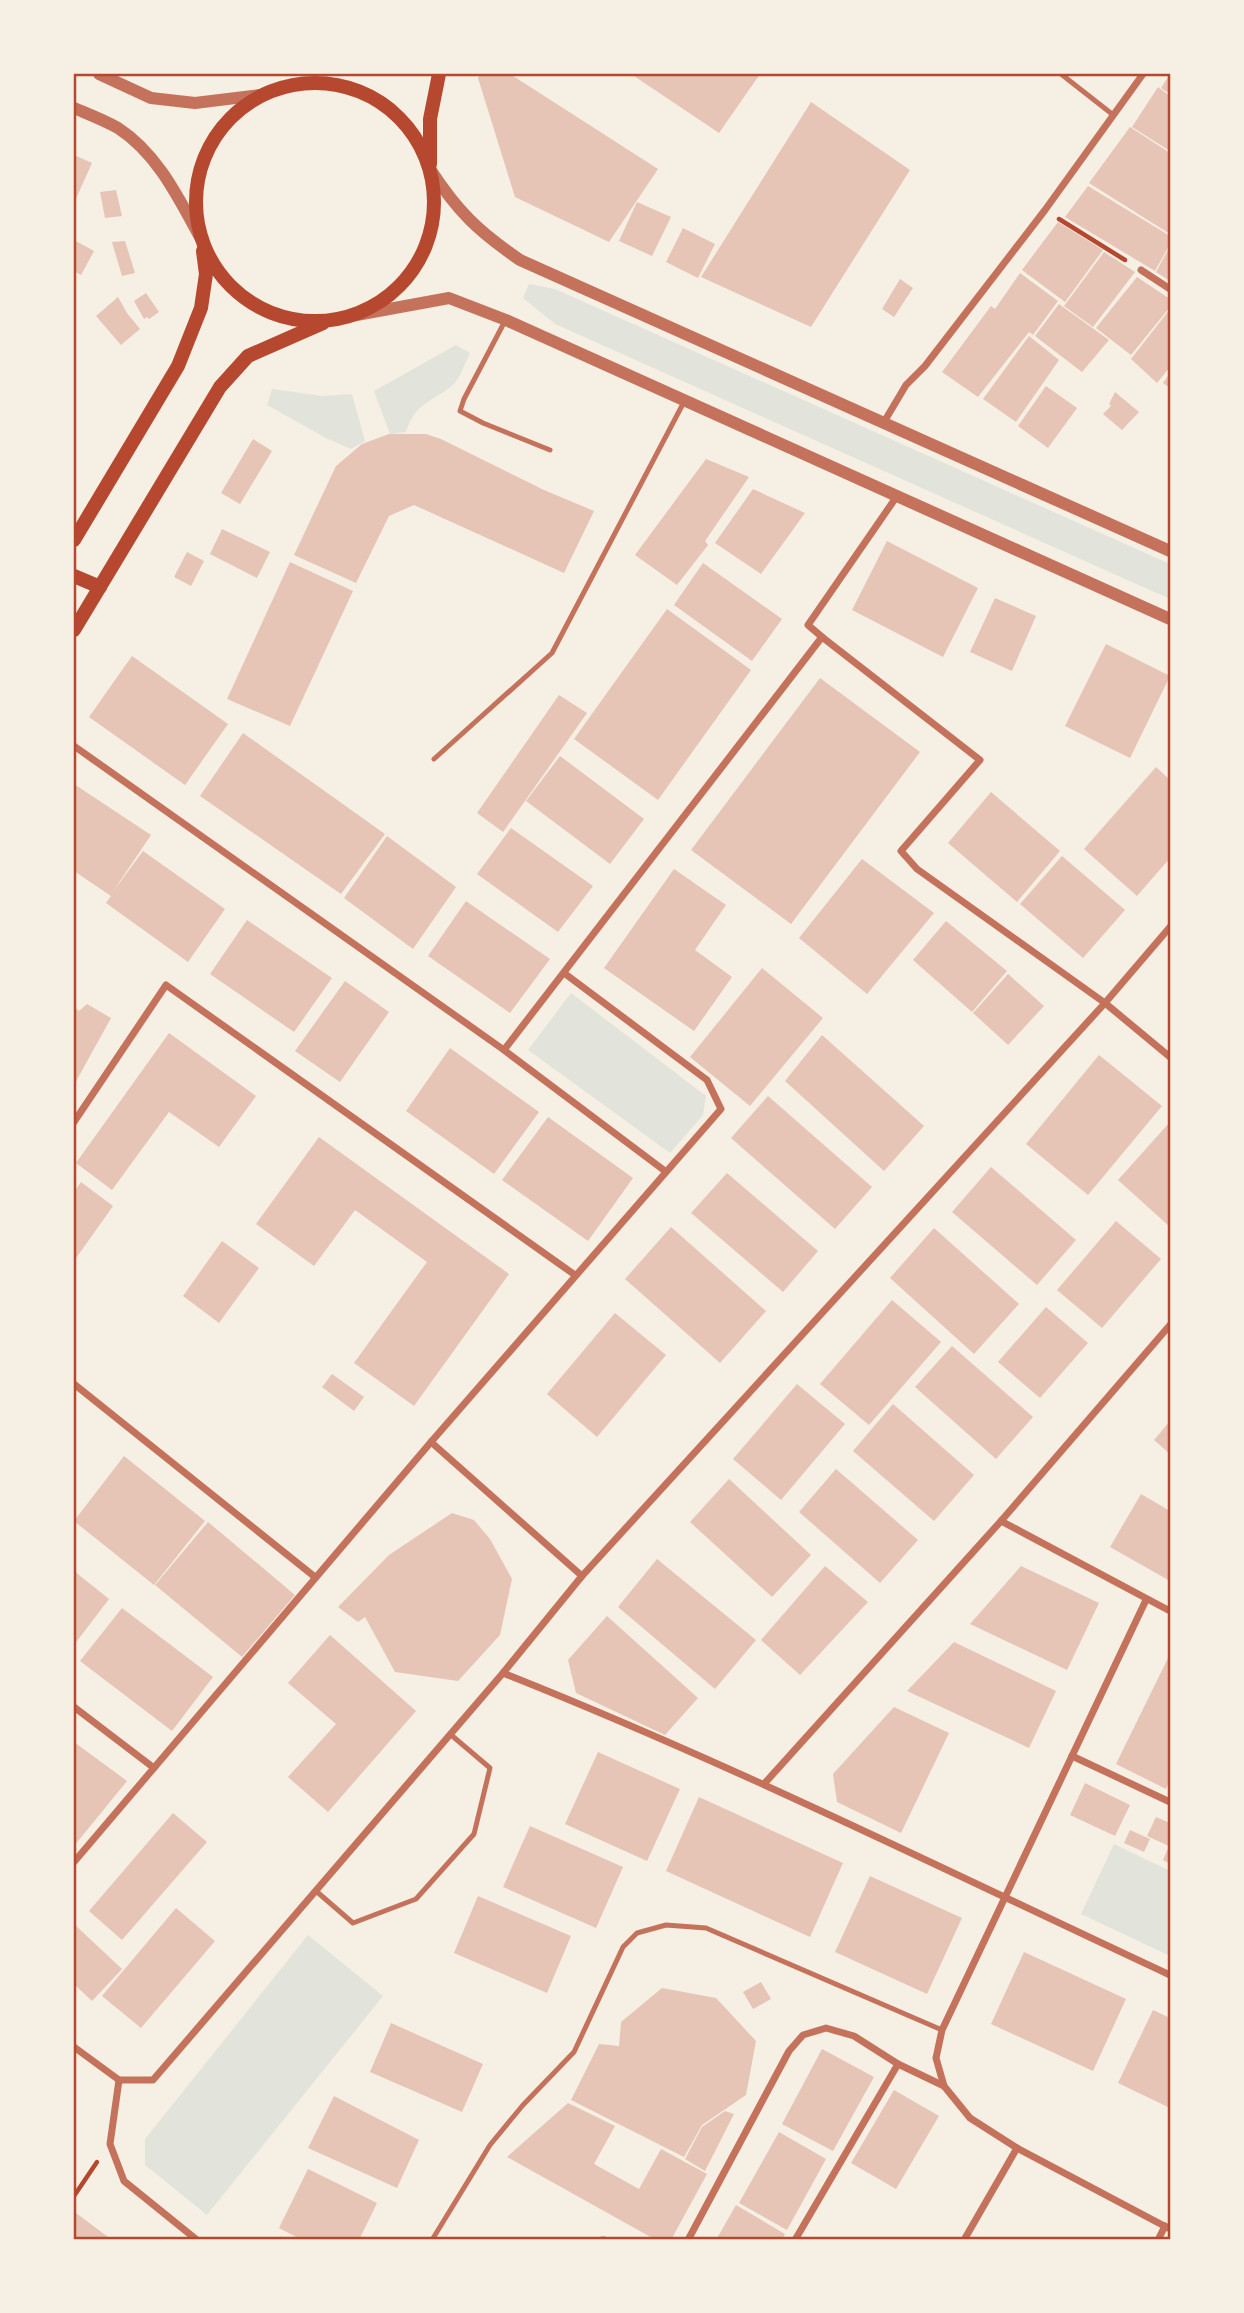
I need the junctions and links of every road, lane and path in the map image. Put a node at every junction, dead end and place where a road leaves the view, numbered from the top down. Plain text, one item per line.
1 (99, 74) edge
2 (317, 74) edge
3 (439, 74) edge
4 (1060, 74) edge
5 (1143, 74) edge
6 (299, 83) junction
7 (260, 95) junction
8 (74, 108) edge
9 (1112, 114) junction
10 (430, 169) junction
11 (1045, 210) junction
12 (201, 239) junction
13 (1141, 270) joint
14 (1171, 289) edge
15 (351, 316) junction
16 (506, 320) junction
17 (685, 400) junction
18 (884, 422) junction
19 (550, 450) dead end
20 (898, 495) junction
21 (74, 540) edge
22 (1171, 551) edge
23 (74, 576) edge
24 (100, 587) junction
25 (1171, 619) edge
26 (74, 630) edge
27 (822, 637) junction
28 (74, 746) edge
29 (434, 759) dead end
30 (1171, 927) edge
31 (564, 973) junction
32 (1105, 1003) junction
33 (504, 1050) junction
34 (1171, 1057) edge
35 (74, 1122) edge
36 (665, 1171) junction
37 (575, 1275) junction
38 (1171, 1325) edge
39 (74, 1384) edge
40 (430, 1442) junction
41 (1001, 1521) junction
42 (582, 1576) junction
43 (315, 1577) junction
44 (1146, 1600) junction
45 (1171, 1611) edge
46 (503, 1672) junction
47 (74, 1707) edge
48 (450, 1734) junction
49 (1072, 1756) junction
50 (154, 1768) junction
51 (764, 1784) junction
52 (1171, 1802) edge
53 (74, 1862) edge
54 (316, 1891) junction
55 (1004, 1898) junction
56 (1171, 1975) edge
57 (942, 2030) junction
58 (74, 2047) edge
59 (898, 2064) junction
60 (119, 2080) junction
61 (944, 2086) junction
62 (110, 2144) junction
63 (1017, 2148) junction
64 (74, 2196) edge
65 (1168, 2228) edge
66 (197, 2239) edge
67 (432, 2239) edge
68 (688, 2239) edge
69 (795, 2239) edge
70 (964, 2239) edge
71 (1158, 2239) edge

1 - 7 street
2 - 6 main road
3 - 10 main road
4 - 9 lane
5 - 9 street
6 - 7 main road
6 - 10 main road
7 - 12 main road
8 - 12 street
9 - 11 street
10 - 15 main road
10 - 18 street
11 - 13 path
11 - 18 street
12 - 15 main road
12 - 21 main road
13 - 14 street
15 - 16 street
15 - 24 main road
16 - 17 street
16 - 19 lane
17 - 20 street
17 - 29 lane
18 - 22 street
20 - 25 street
20 - 27 street
23 - 24 main road
24 - 26 main road
27 - 31 street
27 - 32 street
28 - 33 street
30 - 32 street
31 - 33 street
31 - 36 street
32 - 34 street
32 - 42 street
33 - 36 street
35 - 37 street
36 - 37 street
37 - 40 street
38 - 41 street
39 - 43 street
40 - 42 street
40 - 43 street
41 - 44 street
41 - 51 street
42 - 46 street
43 - 50 street
44 - 45 street
44 - 49 street
46 - 48 street
46 - 51 street
47 - 50 street
48 - 54 street
48 - 54 lane
49 - 52 street
49 - 55 street
50 - 53 street
51 - 55 street
54 - 60 street
55 - 56 street
55 - 57 street
57 - 61 street
57 - 67 lane
58 - 60 street
59 - 61 street
59 - 68 street
59 - 69 street
60 - 62 street
61 - 63 street
62 - 64 path
62 - 66 street
63 - 65 street
63 - 70 street
65 - 71 street

